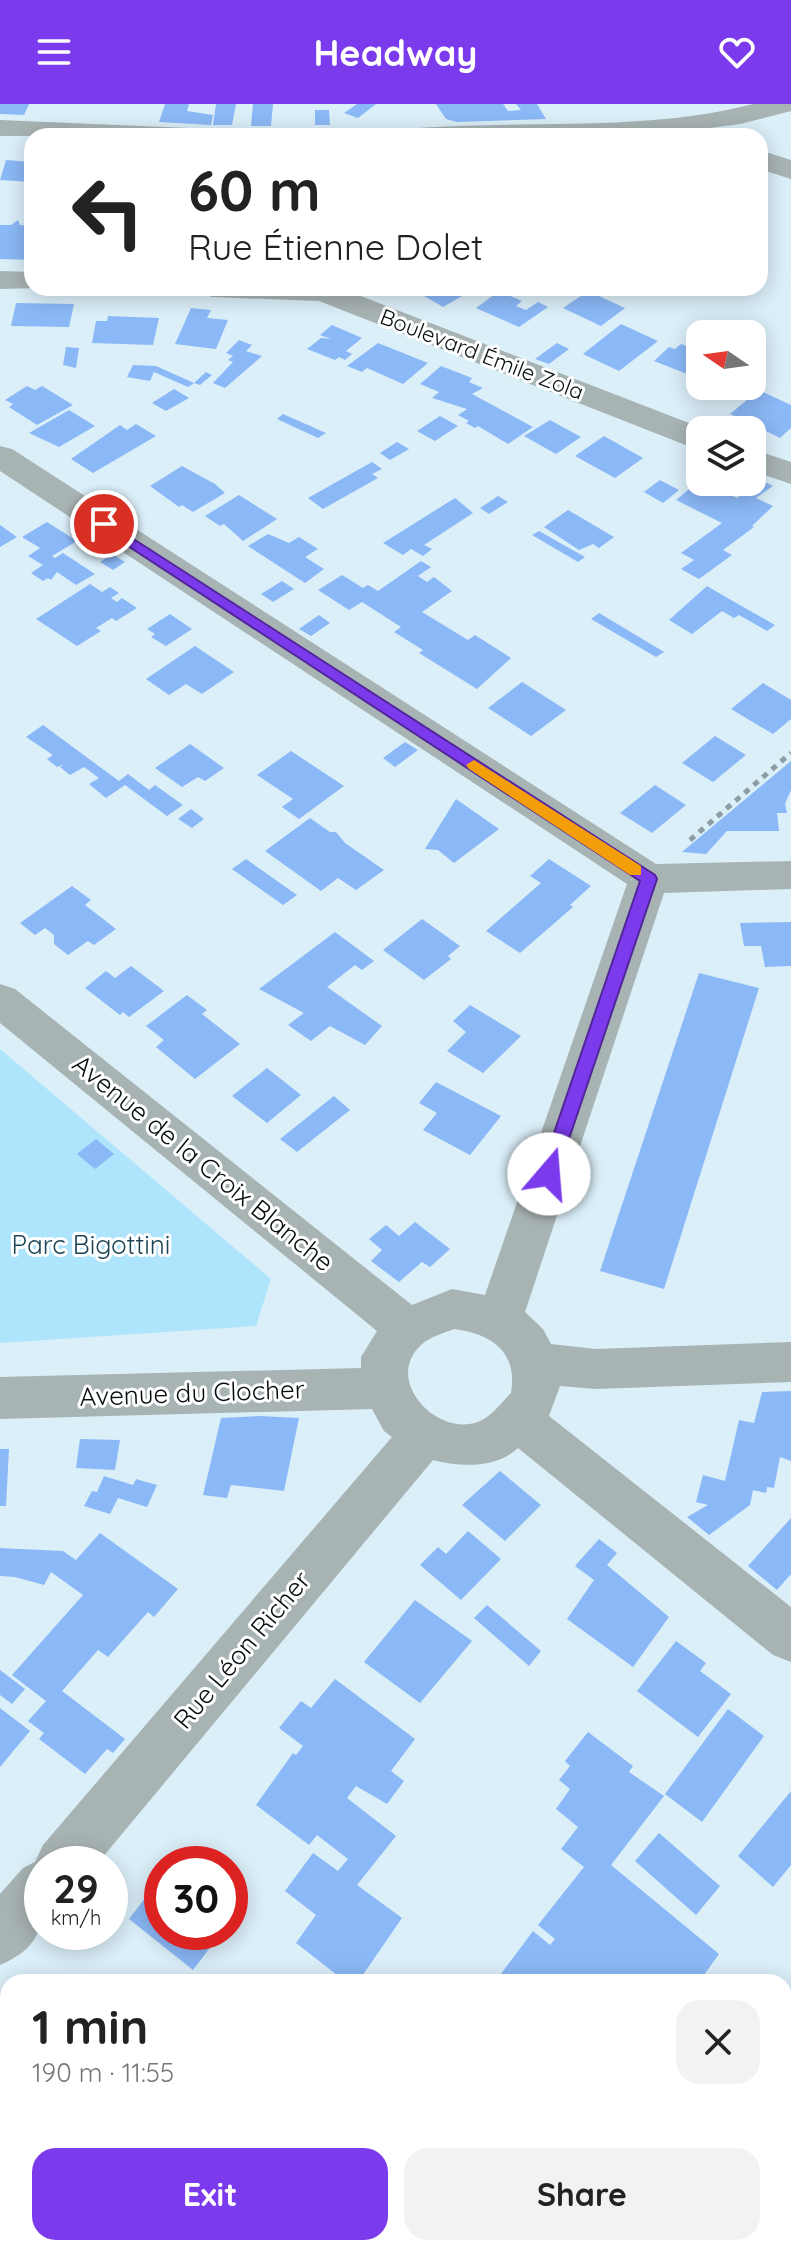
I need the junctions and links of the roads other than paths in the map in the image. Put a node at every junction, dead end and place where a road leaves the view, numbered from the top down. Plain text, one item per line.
1 (785, 104) edge
2 (0, 128) edge
3 (702, 128) edge
4 (24, 129) edge
5 (768, 162) edge
6 (791, 170) edge
7 (0, 280) edge
8 (24, 281) edge
9 (333, 296) edge
10 (686, 434) edge
11 (0, 456) edge
12 (766, 464) edge
13 (791, 474) edge
14 (791, 875) edge
15 (649, 879) junction
16 (0, 1000) edge
17 (500, 1319) junction
18 (405, 1327) junction
19 (791, 1362) edge
20 (535, 1363) junction
21 (383, 1388) junction
22 (0, 1398) edge
23 (519, 1420) junction
24 (423, 1436) junction
25 (791, 1638) edge
26 (77, 1846) edge
27 (24, 1908) edge
28 (0, 1937) edge

1 - 3 street
2 - 4 street
5 - 6 street
7 - 8 street
9 - 10 street, Boulevard Émile Zola
11 - 15 street
12 - 13 street
14 - 15 street
15 - 17 street
16 - 18 street, Avenue de la Croix Blanche
17 - 18 street
17 - 20 street
18 - 21 street
19 - 20 street
20 - 23 street
21 - 22 street, Avenue du Clocher
21 - 24 street
23 - 24 street
23 - 25 street
24 - 26 street, Rue Léon Richer
27 - 28 street

